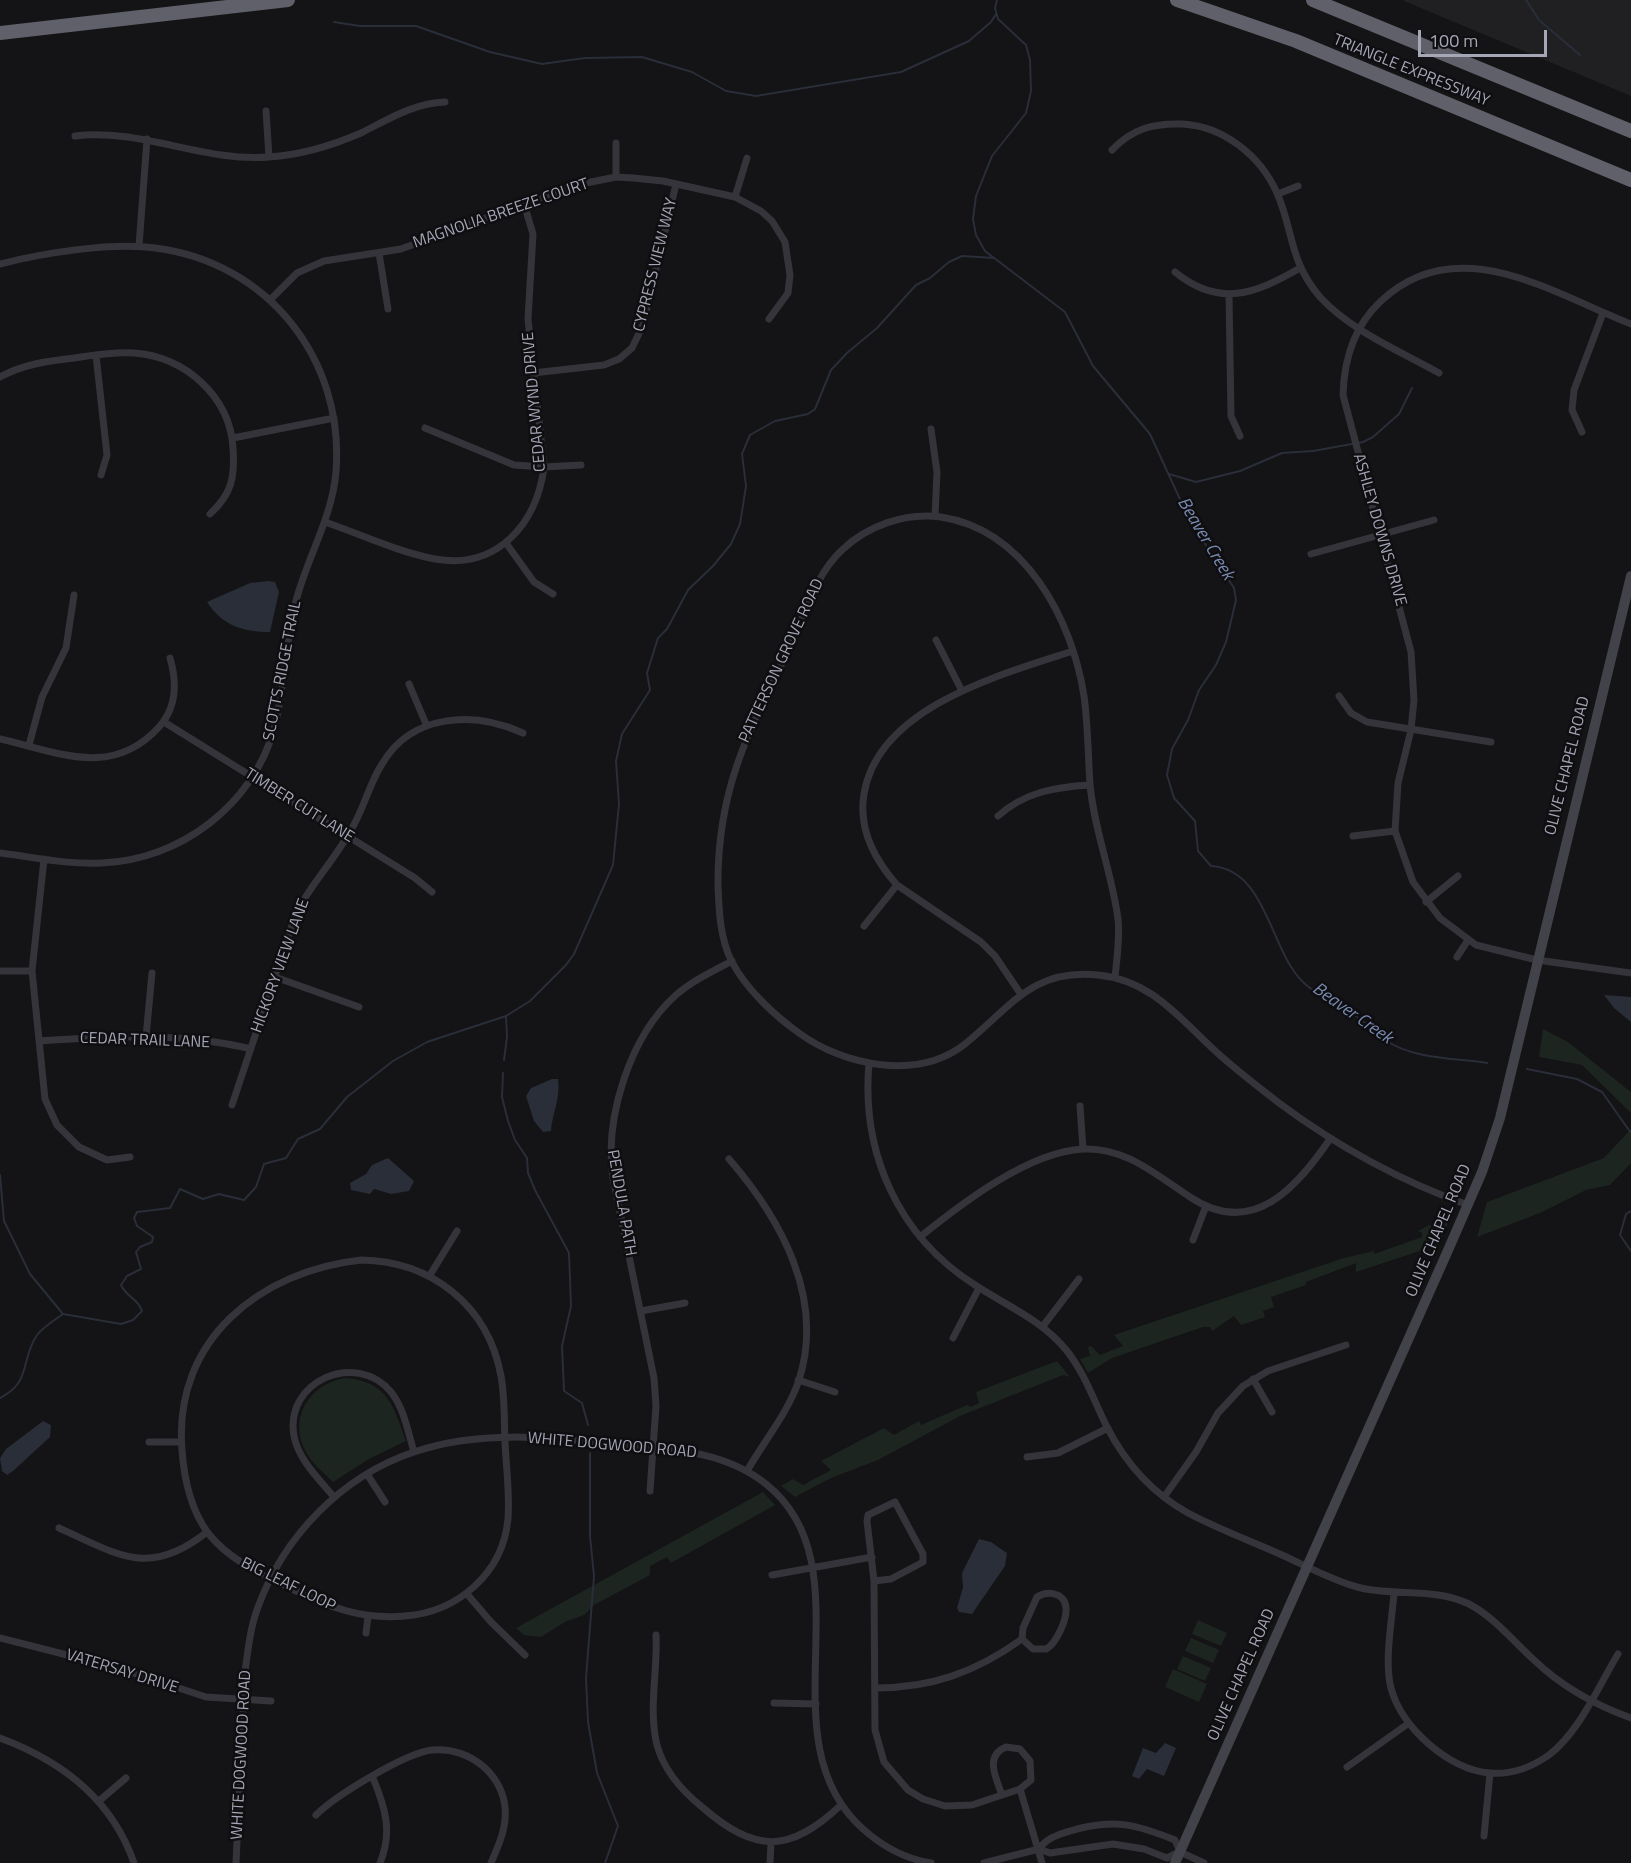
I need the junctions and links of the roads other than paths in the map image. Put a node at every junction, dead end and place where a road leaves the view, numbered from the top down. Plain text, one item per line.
1 (288, 0) edge
2 (1177, 0) edge
3 (1313, 0) edge
4 (0, 33) edge
5 (445, 102) dead end
6 (266, 111) dead end
7 (1631, 131) edge
8 (75, 136) dead end
9 (147, 139) junction
10 (616, 143) dead end
11 (1112, 150) dead end
12 (269, 157) junction
13 (747, 158) dead end
14 (616, 177) junction
15 (1631, 180) edge
16 (676, 184) junction
17 (1298, 186) dead end
18 (1278, 194) junction
19 (735, 197) junction
20 (524, 204) junction
21 (139, 246) junction
22 (379, 253) junction
23 (0, 264) edge
24 (1300, 268) junction
25 (1175, 272) dead end
26 (1229, 294) junction
27 (270, 300) junction
28 (388, 309) dead end
29 (1603, 313) junction
30 (769, 319) dead end
31 (1631, 324) edge
32 (1359, 327) junction
33 (96, 355) junction
34 (533, 373) junction
35 (1439, 373) dead end
36 (0, 377) edge
37 (334, 418) junction
38 (425, 428) dead end
39 (931, 429) dead end
40 (1582, 432) dead end
41 (1240, 436) dead end
42 (232, 438) junction
43 (581, 465) dead end
44 (544, 467) junction
45 (101, 476) dead end
46 (210, 514) dead end
47 (935, 516) junction
48 (1434, 520) dead end
49 (325, 522) junction
50 (1380, 535) junction
51 (506, 543) junction
52 (1311, 554) dead end
53 (1631, 576) edge
54 (553, 594) dead end
55 (74, 595) dead end
56 (936, 640) dead end
57 (1073, 651) junction
58 (170, 658) dead end
59 (409, 684) dead end
60 (963, 691) junction
61 (1340, 696) dead end
62 (164, 722) junction
63 (426, 724) junction
64 (1411, 730) junction
65 (523, 733) dead end
66 (0, 739) edge
67 (1491, 742) dead end
68 (29, 746) junction
69 (252, 776) junction
70 (1090, 785) junction
71 (998, 816) dead end
72 (1395, 831) junction
73 (348, 836) junction
74 (1353, 836) dead end
75 (0, 853) edge
76 (45, 859) junction
77 (1458, 876) dead end
78 (897, 885) junction
79 (432, 892) dead end
80 (1426, 902) junction
81 (864, 926) dead end
82 (1468, 940) junction
83 (1457, 957) dead end
84 (1537, 960) junction
85 (732, 961) junction
86 (0, 971) edge
87 (32, 971) junction
88 (1631, 972) edge
89 (152, 973) dead end
90 (275, 977) junction
91 (1115, 977) junction
92 (1020, 993) junction
93 (359, 1007) dead end
94 (146, 1037) junction
95 (39, 1041) junction
96 (251, 1049) junction
97 (869, 1063) junction
98 (232, 1105) dead end
99 (1080, 1106) dead end
100 (1330, 1139) junction
101 (1083, 1149) junction
102 (130, 1157) dead end
103 (729, 1159) dead end
104 (1206, 1206) junction
105 (1468, 1206) junction
106 (457, 1231) dead end
107 (920, 1237) junction
108 (1193, 1240) dead end
109 (430, 1275) junction
110 (1079, 1279) dead end
111 (979, 1288) junction
112 (685, 1303) dead end
113 (641, 1311) junction
114 (1043, 1326) junction
115 (953, 1338) dead end
116 (1346, 1345) dead end
117 (1253, 1379) junction
118 (798, 1380) junction
119 (835, 1392) dead end
120 (1272, 1412) dead end
121 (1108, 1428) junction
122 (505, 1438) junction
123 (149, 1442) dead end
124 (181, 1442) junction
125 (651, 1448) junction
126 (414, 1452) junction
127 (1027, 1457) dead end
128 (747, 1471) junction
129 (367, 1474) junction
130 (650, 1491) dead end
131 (334, 1497) junction
132 (1164, 1497) junction
133 (385, 1502) dead end
134 (59, 1528) dead end
135 (207, 1532) junction
136 (872, 1557) junction
137 (812, 1567) junction
138 (1307, 1567) junction
139 (772, 1575) dead end
140 (270, 1578) junction
141 (874, 1581) junction
142 (1394, 1593) junction
143 (466, 1594) junction
144 (368, 1616) junction
145 (366, 1633) dead end
146 (656, 1635) dead end
147 (0, 1638) edge
148 (1022, 1640) junction
149 (1617, 1654) dead end
150 (525, 1655) dead end
151 (875, 1688) junction
152 (244, 1699) junction
153 (1590, 1700) junction
154 (271, 1701) dead end
155 (774, 1703) dead end
156 (816, 1704) junction
157 (1631, 1718) edge
158 (1410, 1723) junction
159 (0, 1738) edge
160 (1347, 1767) dead end
161 (1490, 1773) junction
162 (126, 1778) dead end
163 (372, 1778) junction
164 (1020, 1790) junction
165 (1002, 1795) junction
166 (99, 1801) junction
167 (841, 1805) junction
168 (316, 1815) dead end
169 (1484, 1836) dead end
170 (771, 1842) junction
171 (1039, 1849) junction
172 (1180, 1852) junction
173 (134, 1863) edge
174 (236, 1863) edge
175 (380, 1863) edge
176 (491, 1863) edge
177 (770, 1863) edge
178 (926, 1863) edge
179 (931, 1863) edge
180 (984, 1863) edge
181 (1042, 1863) edge
182 (1175, 1863) edge
183 (1204, 1863) edge

1 - 4 highway
2 - 15 highway, TRIANGLE EXPRESSWAY
3 - 7 highway, TRIANGLE EXPRESSWAY
5 - 12 street
6 - 12 street
8 - 9 street
9 - 12 street
9 - 21 street
10 - 14 street
11 - 18 street
13 - 19 street
14 - 16 street, MAGNOLIA BREEZE COURT
14 - 20 street, MAGNOLIA BREEZE COURT
16 - 19 street, MAGNOLIA BREEZE COURT
16 - 34 street, CYPRESS VIEW WAY
17 - 18 street
18 - 24 street
19 - 30 street, MAGNOLIA BREEZE COURT
20 - 22 street, MAGNOLIA BREEZE COURT
20 - 34 street, CEDAR WYND DRIVE
21 - 23 street, SCOTTS RIDGE TRAIL
21 - 27 street, SCOTTS RIDGE TRAIL
22 - 27 street, MAGNOLIA BREEZE COURT
22 - 28 street
24 - 26 street
24 - 32 street
25 - 26 street
26 - 41 street
27 - 37 street, SCOTTS RIDGE TRAIL
29 - 31 street, ASHLEY DOWNS DRIVE
29 - 32 street, ASHLEY DOWNS DRIVE
29 - 40 street
32 - 35 street
32 - 50 street, ASHLEY DOWNS DRIVE
33 - 36 street
33 - 42 street
33 - 45 street
34 - 44 street, CEDAR WYND DRIVE
37 - 42 street
37 - 49 street, SCOTTS RIDGE TRAIL
38 - 44 street
39 - 47 street
42 - 46 street
43 - 44 street
44 - 51 street, CEDAR WYND DRIVE
47 - 57 street, PATTERSON GROVE ROAD
47 - 85 street, PATTERSON GROVE ROAD
48 - 50 street
49 - 51 street, CEDAR WYND DRIVE
49 - 69 street, SCOTTS RIDGE TRAIL
50 - 52 street
50 - 64 street, ASHLEY DOWNS DRIVE
51 - 54 street
53 - 84 main road, OLIVE CHAPEL ROAD
55 - 68 street
56 - 60 street
57 - 60 street
57 - 70 street, PATTERSON GROVE ROAD
58 - 62 street
59 - 63 street
60 - 78 street
61 - 64 street
62 - 68 street
62 - 69 street, TIMBER CUT LANE
63 - 65 street
63 - 73 street, HICKORY VIEW LANE
64 - 67 street
64 - 72 street, ASHLEY DOWNS DRIVE
66 - 68 street
69 - 73 street, TIMBER CUT LANE
69 - 76 street, SCOTTS RIDGE TRAIL
70 - 71 street
70 - 91 street, PATTERSON GROVE ROAD
72 - 74 street
72 - 80 street, ASHLEY DOWNS DRIVE
73 - 79 street, TIMBER CUT LANE
73 - 90 street, HICKORY VIEW LANE
75 - 76 street, SCOTTS RIDGE TRAIL
76 - 87 street
77 - 80 street
78 - 81 street
78 - 92 street
80 - 82 street, ASHLEY DOWNS DRIVE
82 - 83 street
82 - 84 street, ASHLEY DOWNS DRIVE
84 - 88 street, ASHLEY DOWNS DRIVE
84 - 105 main road, OLIVE CHAPEL ROAD
85 - 97 street, PATTERSON GROVE ROAD
85 - 113 street, PENDULA PATH
86 - 87 street
87 - 95 street
89 - 94 street
90 - 93 street
90 - 96 street, HICKORY VIEW LANE
91 - 92 street, PATTERSON GROVE ROAD
91 - 100 street, PATTERSON GROVE ROAD
92 - 97 street, PATTERSON GROVE ROAD
94 - 95 street, CEDAR TRAIL LANE
94 - 96 street, CEDAR TRAIL LANE
95 - 102 street
96 - 98 street, HICKORY VIEW LANE
97 - 107 street
99 - 101 street
100 - 104 street
100 - 105 street, PATTERSON GROVE ROAD
101 - 104 street
101 - 107 street
103 - 118 street
104 - 108 street
105 - 138 main road, OLIVE CHAPEL ROAD
106 - 109 street
107 - 111 street
109 - 122 street, BIG LEAF LOOP
109 - 124 street, BIG LEAF LOOP
110 - 114 street
111 - 114 street
111 - 115 street
112 - 113 street
113 - 125 street, PENDULA PATH
114 - 121 street
116 - 117 street
117 - 120 street
117 - 132 street
118 - 119 street
118 - 128 street
121 - 127 street
121 - 132 street
122 - 125 street, WHITE DOGWOOD ROAD
122 - 126 street, WHITE DOGWOOD ROAD
122 - 143 street, BIG LEAF LOOP
123 - 124 street
124 - 135 street, BIG LEAF LOOP
125 - 128 street, WHITE DOGWOOD ROAD
125 - 130 street, PENDULA PATH
126 - 129 street, WHITE DOGWOOD ROAD
126 - 131 street
128 - 137 street, WHITE DOGWOOD ROAD
129 - 131 street, WHITE DOGWOOD ROAD
129 - 133 street
131 - 140 street, WHITE DOGWOOD ROAD
132 - 138 street
134 - 135 street
135 - 140 street, BIG LEAF LOOP
136 - 137 street
136 - 141 street
136 - 141 street
137 - 139 street
137 - 156 street, WHITE DOGWOOD ROAD
138 - 142 street
138 - 172 main road, OLIVE CHAPEL ROAD
140 - 144 street, BIG LEAF LOOP
140 - 152 street, WHITE DOGWOOD ROAD
141 - 151 street
142 - 153 street
142 - 158 street
143 - 144 street, BIG LEAF LOOP
143 - 150 street
144 - 145 street
146 - 170 street
147 - 152 street, VATERSAY DRIVE
148 - 148 street
148 - 151 street
149 - 153 street
151 - 165 street
152 - 154 street, VATERSAY DRIVE
152 - 174 street, WHITE DOGWOOD ROAD
153 - 157 street
153 - 161 street
155 - 156 street
156 - 167 street, WHITE DOGWOOD ROAD
158 - 160 street
158 - 161 street
159 - 166 street
161 - 169 street
162 - 166 street
163 - 168 street
163 - 175 street
163 - 176 street
164 - 165 street
164 - 165 street
164 - 171 street
166 - 173 street
167 - 170 street
167 - 178 street, WHITE DOGWOOD ROAD
170 - 177 street
171 - 172 street
171 - 172 street
171 - 180 street
171 - 181 street
172 - 182 main road, OLIVE CHAPEL ROAD
172 - 183 street
178 - 179 street, WHITE DOGWOOD ROAD

